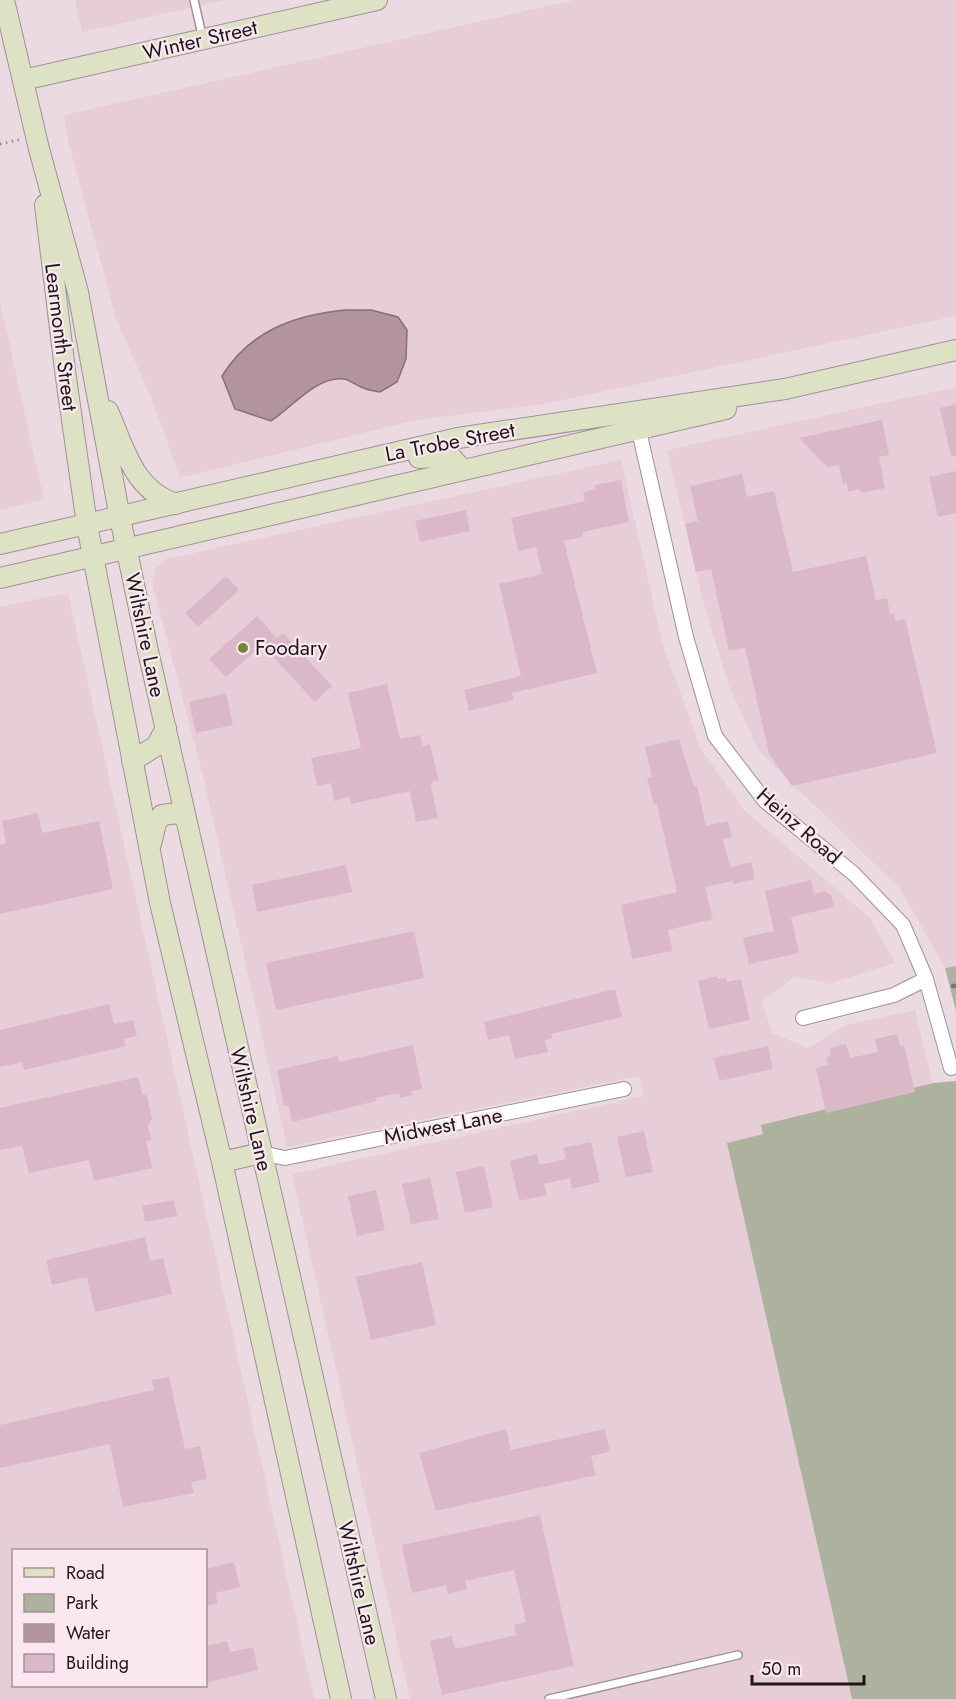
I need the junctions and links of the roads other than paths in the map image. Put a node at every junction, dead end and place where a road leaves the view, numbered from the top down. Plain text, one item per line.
1 (4, 0) edge
2 (194, 0) edge
3 (378, 0) edge
4 (203, 39) junction
5 (23, 80) junction
6 (39, 149) junction
7 (956, 350) edge
8 (94, 378) junction
9 (785, 389) junction
10 (519, 428) junction
11 (639, 431) junction
12 (287, 478) junction
13 (364, 482) junction
14 (176, 504) junction
15 (120, 518) junction
16 (87, 525) junction
17 (0, 544) edge
18 (126, 547) junction
19 (94, 556) junction
20 (0, 579) edge
21 (165, 728) junction
22 (132, 761) junction
23 (186, 819) junction
24 (150, 853) junction
25 (926, 979) junction
26 (803, 1018) dead end
27 (951, 1068) dead end
28 (624, 1089) dead end
29 (261, 1154) junction
30 (222, 1162) junction
31 (738, 1655) dead end
32 (341, 1699) edge
33 (386, 1699) edge
34 (549, 1699) edge

1 - 5 main road, Learmonth Street
2 - 4 lane
3 - 4 main road, Winter Street
4 - 5 main road, Winter Street
5 - 6 main road, Learmonth Street
6 - 8 main road, Learmonth Street
6 - 16 main road, Learmonth Street
7 - 9 main road, La Trobe Street
8 - 14 main road
8 - 15 main road, Learmonth Street
9 - 10 main road, La Trobe Street
9 - 11 main road, La Trobe Street
10 - 11 main road
10 - 12 main road, La Trobe Street
11 - 13 main road, La Trobe Street
11 - 25 street, Heinz Road
12 - 13 main road
12 - 14 main road, La Trobe Street
13 - 18 main road, La Trobe Street
14 - 15 main road, La Trobe Street
15 - 16 main road, La Trobe Street
15 - 18 main road, Wiltshire Lane
16 - 17 main road, La Trobe Street
16 - 19 main road, Wiltshire Lane
18 - 19 main road, La Trobe Street
18 - 21 main road, Wiltshire Lane
19 - 20 main road, La Trobe Street
19 - 22 main road, Wiltshire Lane
21 - 22 main road
21 - 23 main road, Wiltshire Lane
22 - 24 main road, Wiltshire Lane
23 - 24 main road
23 - 29 main road, Wiltshire Lane
24 - 30 main road, Wiltshire Lane
25 - 26 street
25 - 27 street, Heinz Road
28 - 29 street, Midwest Lane
29 - 30 main road
29 - 33 main road, Wiltshire Lane
30 - 32 main road, Wiltshire Lane
31 - 34 lane

